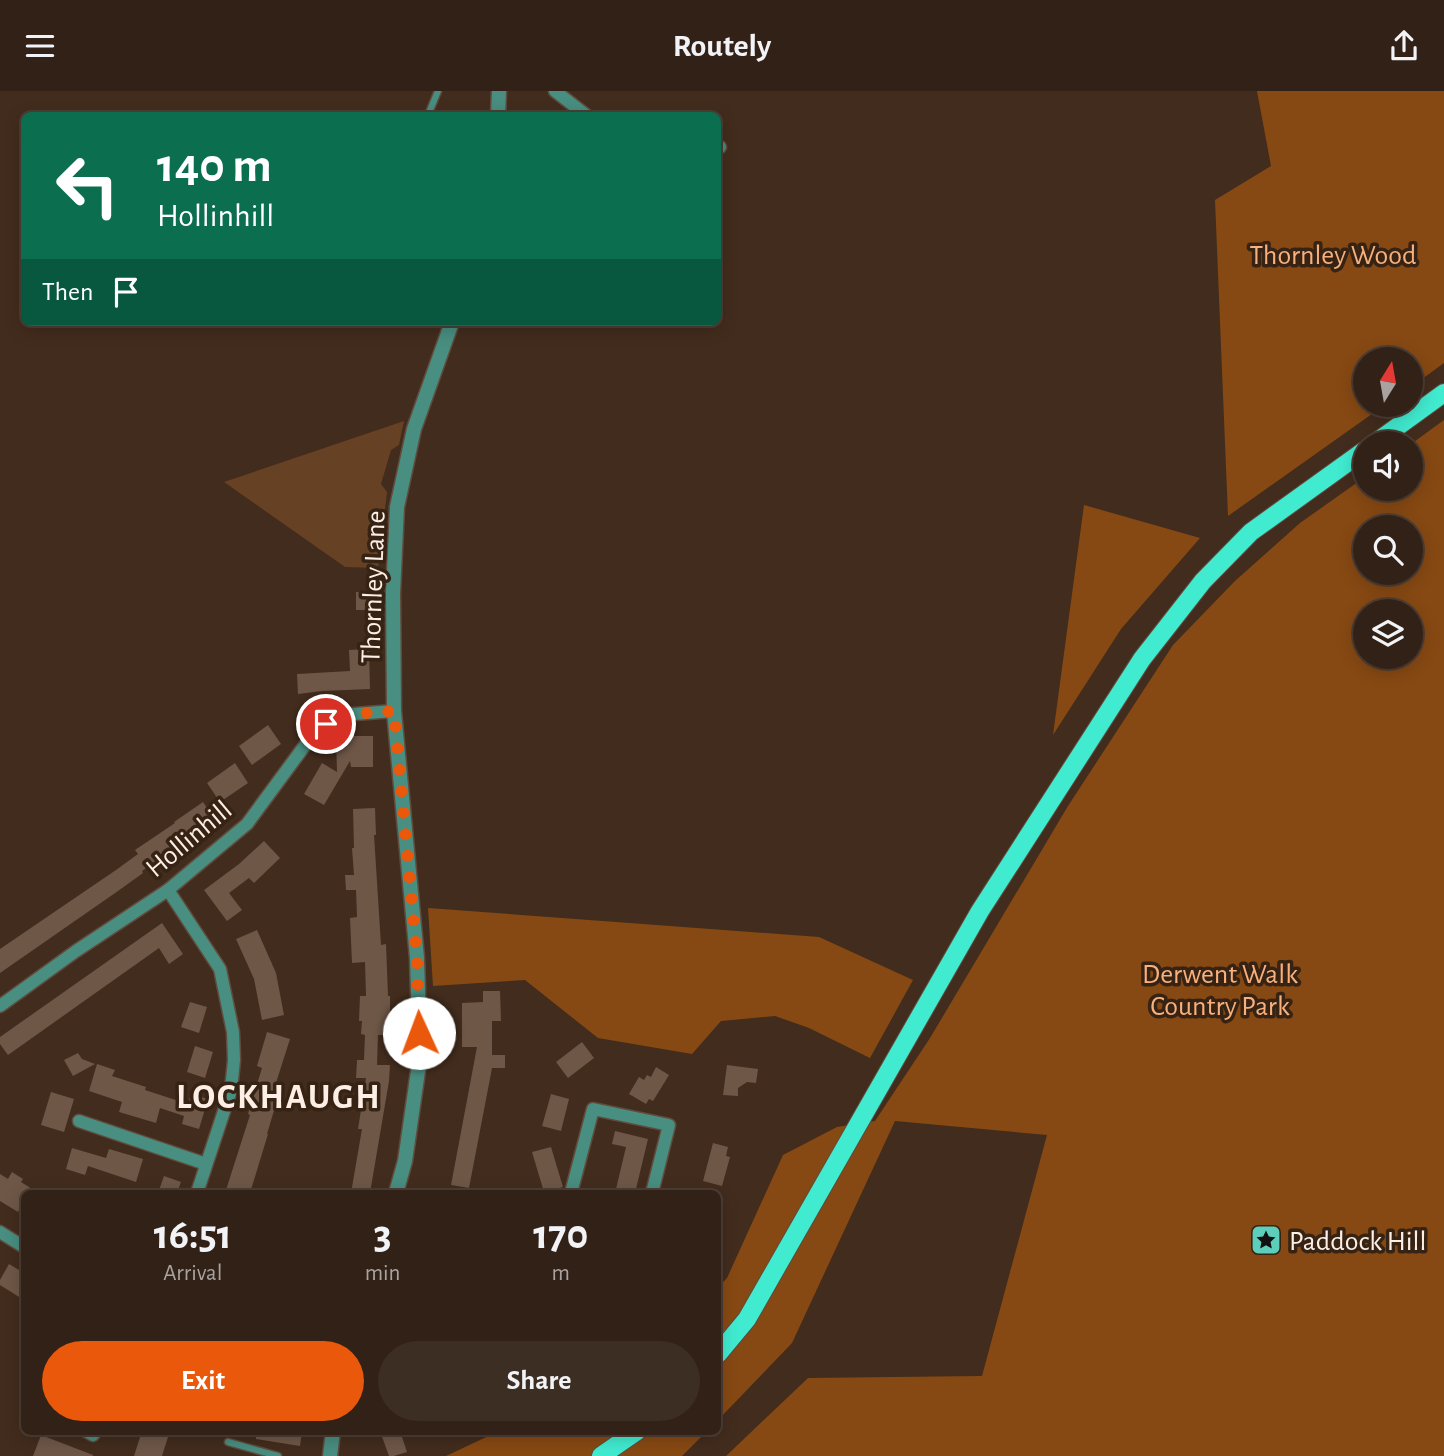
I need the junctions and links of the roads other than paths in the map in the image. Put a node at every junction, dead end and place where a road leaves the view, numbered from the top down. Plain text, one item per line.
1 (438, 91) edge
2 (499, 91) edge
3 (555, 91) edge
4 (429, 112) edge
5 (498, 112) edge
6 (582, 112) edge
7 (451, 326) edge
8 (1444, 393) edge
9 (1392, 431) edge
10 (1353, 459) edge
11 (394, 711) junction
12 (168, 890) junction
13 (0, 1006) edge
14 (79, 1121) dead end
15 (206, 1164) junction
16 (198, 1190) edge
17 (397, 1190) edge
18 (572, 1190) edge
19 (653, 1190) edge
20 (0, 1231) edge
21 (21, 1245) edge
22 (721, 1350) edge
23 (333, 1435) edge
24 (632, 1435) edge
25 (228, 1442) dead end
26 (278, 1456) edge
27 (330, 1456) edge
28 (601, 1456) edge

1 - 4 lane
2 - 5 street
3 - 6 street
7 - 11 street, Thornley Lane
8 - 9 main road
10 - 22 main road
11 - 12 street, Hollinhill
11 - 17 street, Thornley Lane
12 - 13 street, Hollinhill
12 - 15 street
14 - 15 street
15 - 16 street
18 - 19 street
20 - 21 street
23 - 27 street
24 - 28 main road
25 - 26 lane

